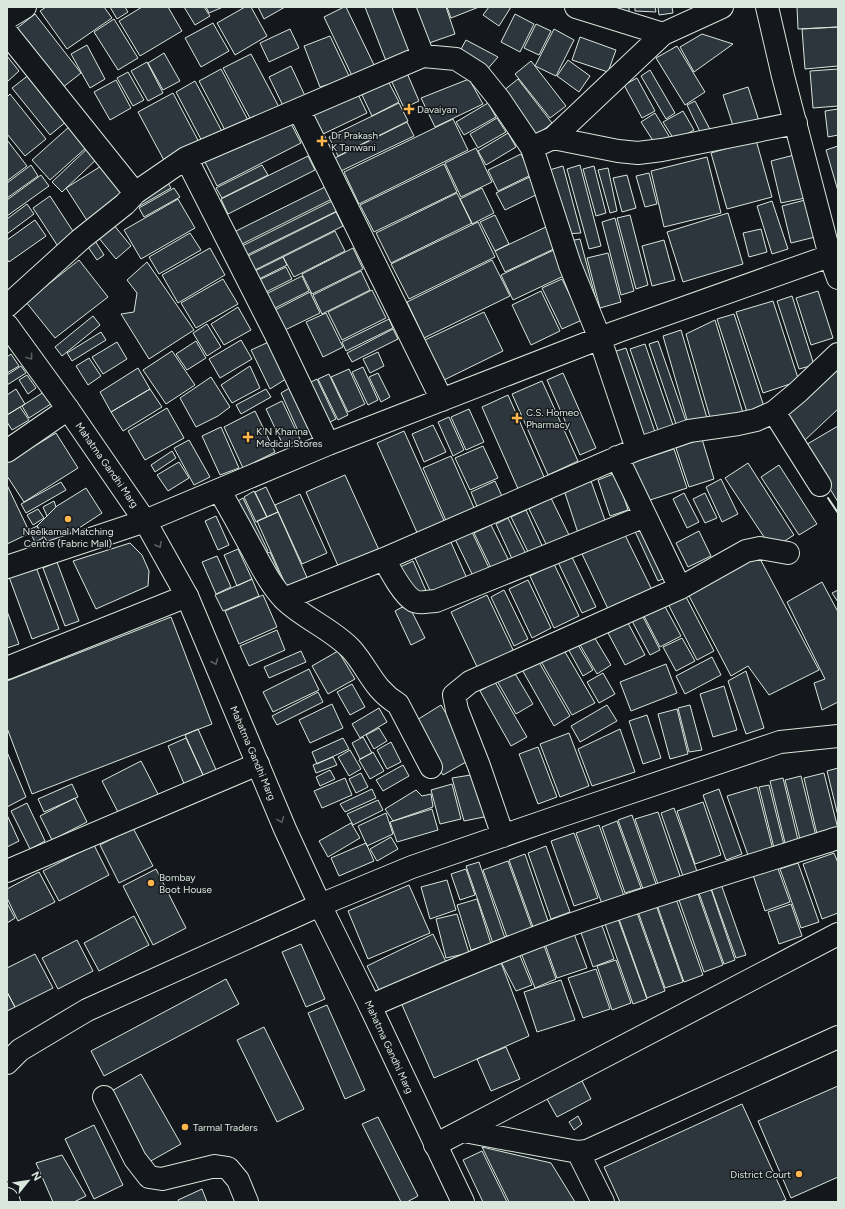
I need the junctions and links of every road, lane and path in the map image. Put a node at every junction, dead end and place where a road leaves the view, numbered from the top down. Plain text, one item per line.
1 (25, 7) edge
2 (404, 7) edge
3 (576, 7) edge
4 (722, 7) edge
5 (767, 7) edge
6 (7, 18) edge
7 (7, 33) edge
8 (662, 34) junction
9 (423, 56) junction
10 (300, 110) junction
11 (796, 123) junction
12 (553, 138) junction
13 (532, 148) junction
14 (186, 158) junction
15 (135, 193) junction
16 (834, 254) edge
17 (838, 278) edge
18 (7, 306) edge
19 (7, 325) edge
20 (600, 339) junction
21 (838, 354) edge
22 (442, 400) junction
23 (68, 409) junction
24 (774, 412) junction
25 (328, 444) junction
26 (7, 451) edge
27 (627, 453) junction
28 (820, 486) dead end
29 (219, 490) junction
30 (646, 516) junction
31 (145, 521) junction
32 (788, 553) dead end
33 (384, 559) junction
34 (7, 567) edge
35 (680, 588) junction
36 (187, 596) junction
37 (284, 599) junction
38 (7, 668) edge
39 (838, 736) edge
40 (258, 764) junction
41 (431, 767) dead end
42 (503, 836) junction
43 (838, 838) edge
44 (7, 871) edge
45 (320, 905) junction
46 (838, 934) edge
47 (370, 1006) junction
48 (838, 1037) edge
49 (7, 1064) edge
50 (104, 1097) dead end
51 (464, 1131) junction
52 (435, 1145) junction
53 (578, 1152) junction
54 (7, 1199) edge
55 (9, 1202) edge
56 (246, 1202) edge
57 (463, 1202) edge
58 (603, 1202) edge

1 - 6 street
2 - 9 street
3 - 8 street
4 - 8 street
5 - 11 street
7 - 15 street
8 - 12 street
9 - 10 street
9 - 13 street
10 - 14 street
10 - 22 street
11 - 12 street
11 - 16 street
12 - 13 street
13 - 20 street
14 - 15 street
14 - 25 street
15 - 18 street
16 - 17 street
16 - 20 street
19 -> 23 street, Mahatma Gandhi Marg
20 - 22 street
20 - 27 street
21 - 24 street
22 - 25 street
23 - 26 street
23 - 31 street, Mahatma Gandhi Marg
24 - 27 street
24 - 28 street
25 - 29 street
27 - 30 street
27 - 33 street
29 - 31 street
29 - 37 street
30 - 33 street
30 - 35 street
31 - 34 street
31 -> 36 street, Mahatma Gandhi Marg
32 - 35 street
33 - 37 street
35 - 42 street
36 - 38 street
36 -> 40 street, Mahatma Gandhi Marg
37 - 41 street
39 - 42 street
40 - 44 street
40 -> 45 street, Mahatma Gandhi Marg
42 - 45 street
43 - 47 street
45 - 47 street, Mahatma Gandhi Marg
45 - 49 street
46 - 51 street
47 - 52 street, Mahatma Gandhi Marg
48 - 53 street
50 - 56 street
51 - 52 street
51 - 53 street
52 - 57 street, Mahatma Gandhi Marg
53 - 58 street
54 - 55 street

